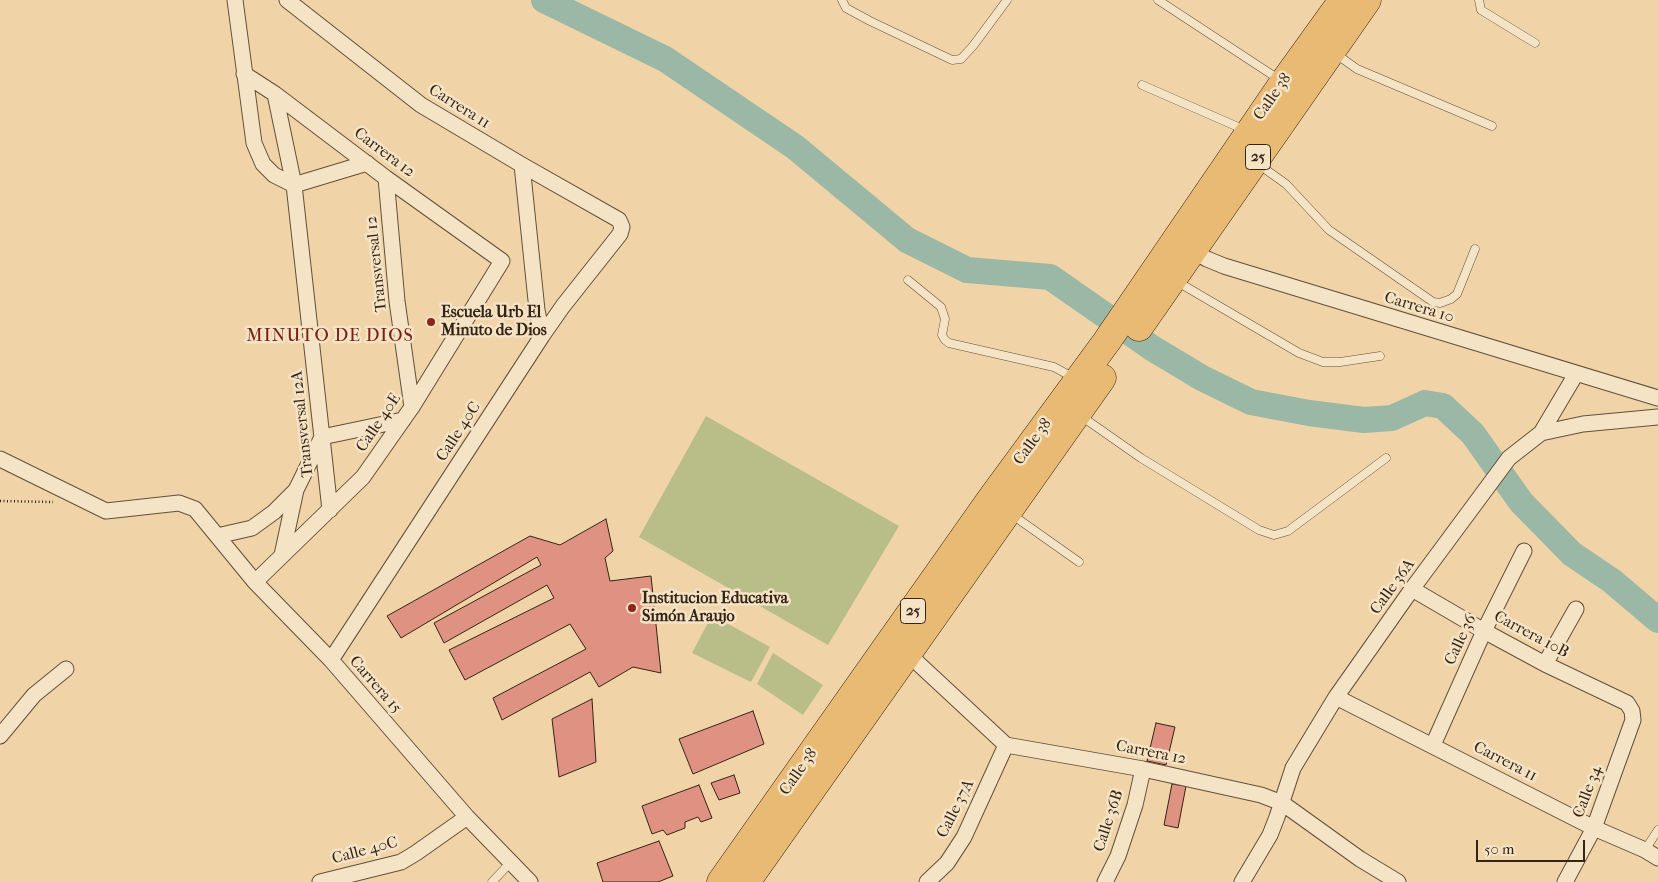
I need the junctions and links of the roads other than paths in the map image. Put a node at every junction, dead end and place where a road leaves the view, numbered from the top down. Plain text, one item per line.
1 (235, 0) edge
2 (287, 0) edge
3 (842, 0) edge
4 (1007, 0) edge
5 (1158, 0) edge
6 (1343, 0) edge
7 (1367, 0) edge
8 (1479, 0) edge
9 (1535, 43) dead end
10 (1330, 50) junction
11 (244, 74) junction
12 (1284, 82) junction
13 (1142, 85) dead end
14 (275, 94) junction
15 (1492, 126) dead end
16 (1248, 133) junction
17 (1255, 161) junction
18 (367, 163) junction
19 (522, 165) junction
20 (386, 178) junction
21 (294, 185) junction
22 (622, 227) joint
23 (1183, 245) junction
24 (1475, 249) dead end
25 (502, 261) joint
26 (1164, 274) junction
27 (908, 280) dead end
28 (542, 336) junction
29 (1113, 347) junction
30 (1380, 356) dead end
31 (1576, 374) junction
32 (1078, 380) junction
33 (1658, 398) edge
34 (412, 407) junction
35 (1077, 414) junction
36 (1658, 417) edge
37 (403, 420) junction
38 (1541, 433) junction
39 (322, 437) junction
40 (1386, 458) dead end
41 (0, 459) edge
42 (296, 490) junction
43 (1000, 506) junction
44 (330, 510) junction
45 (217, 536) junction
46 (1524, 551) dead end
47 (282, 556) junction
48 (1079, 562) dead end
49 (255, 582) junction
50 (1412, 589) junction
51 (1576, 609) dead end
52 (1484, 631) junction
53 (907, 653) junction
54 (331, 660) junction
55 (1545, 664) junction
56 (66, 668) dead end
57 (1336, 696) junction
58 (1632, 711) joint
59 (0, 736) edge
60 (1433, 745) junction
61 (1006, 746) junction
62 (1143, 769) junction
63 (1282, 802) junction
64 (467, 817) junction
65 (1594, 828) junction
66 (1658, 830) edge
67 (1651, 854) edge
68 (511, 862) junction
69 (320, 882) edge
70 (492, 882) edge
71 (530, 882) edge
72 (721, 882) edge
73 (746, 882) edge
74 (928, 882) edge
75 (1105, 882) edge
76 (1242, 882) edge
77 (1398, 882) edge
78 (1565, 882) edge

1 - 11 street
2 - 19 street, Carrera 11
3 - 4 lane
5 - 12 lane
6 - 12 highway, Calle 38 / 25
7 - 10 highway, Calle 38 / 25
8 - 9 lane
10 - 15 lane
10 - 17 highway, Calle 38 / 25
11 - 14 street, Carrera 12
11 - 21 street
12 - 16 highway, Calle 38 / 25
13 - 16 lane
14 - 18 street, Carrera 12
14 - 21 street, Transversal 12A
16 - 23 highway, Calle 38 / 25
17 - 23 highway, Calle 38 / 25
17 - 24 lane
18 - 20 street, Carrera 12
18 - 21 street
19 - 22 street, Carrera 11
19 - 28 street
20 - 25 street, Carrera 12
20 - 34 street, Transversal 12
21 - 39 street, Transversal 12A
22 - 28 street, Calle 40C
23 - 26 highway, Calle 38 / 25
23 - 31 street, Carrera 10
25 - 34 street, Calle 40E
26 - 29 highway, Calle 38 / 25
26 - 30 lane
27 - 32 lane
28 - 54 street, Calle 40C
29 - 32 highway, Calle 38 / 25
29 - 35 highway, Calle 38 / 25
31 - 33 street, Carrera 10
31 - 38 street
32 - 43 highway, Calle 38 / 25
34 - 37 street, Calle 40E
35 - 40 lane
35 - 43 highway, Calle 38 / 25
36 - 38 street, Calle 36A
37 - 39 street
37 - 44 street, Calle 40E
38 - 50 street, Calle 36A
39 - 42 street
39 - 44 street, Transversal 12A
41 - 45 street, Carrera 15
42 - 45 street
42 - 47 street
43 - 48 lane
43 - 53 highway, Calle 38 / 25
43 - 72 highway, Calle 38 / 25
44 - 47 street, Calle 40E
45 - 49 street, Carrera 15
46 - 52 street, Calle 36
47 - 49 street, Calle 40E
49 - 54 street, Carrera 15
50 - 52 street, Carrera 10B
50 - 57 street, Calle 36A
51 - 55 street
52 - 55 street, Carrera 10B
52 - 60 street, Calle 36
53 - 61 street
53 - 73 highway, Calle 38 / 25
54 - 64 street, Carrera 15
55 - 58 street, Carrera 10B
56 - 59 street
57 - 60 street, Carrera 11
57 - 63 street, Calle 36A
58 - 65 street, Calle 34
60 - 65 street, Carrera 11
61 - 62 street, Carrera 12
61 - 74 street, Calle 37A
62 - 63 street, Carrera 12
62 - 75 street, Calle 36B
63 - 76 street, Calle 36A
63 - 77 street, Carrera 12
64 - 68 street, Carrera 15
64 - 69 street, Calle 40C
65 - 67 street, Carrera 11
65 - 78 street, Calle 34
66 - 67 lane
68 - 70 lane
68 - 71 street, Carrera 15

